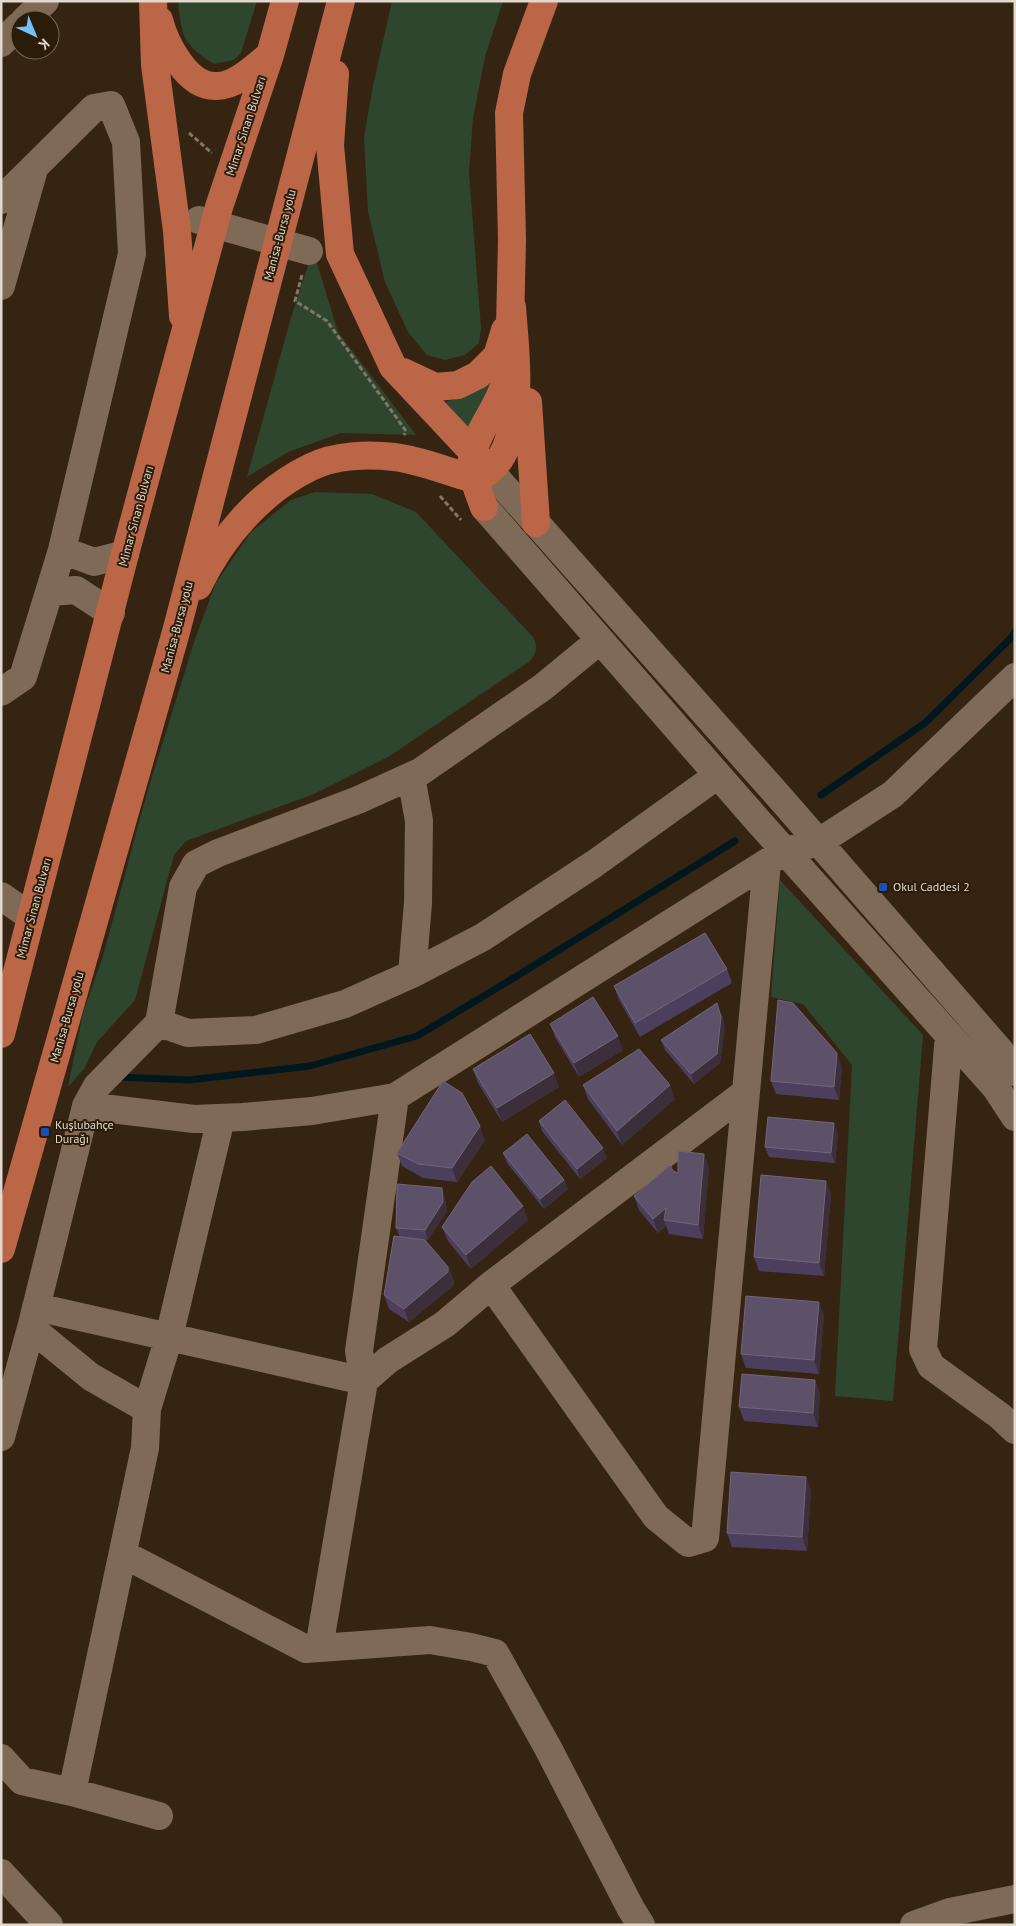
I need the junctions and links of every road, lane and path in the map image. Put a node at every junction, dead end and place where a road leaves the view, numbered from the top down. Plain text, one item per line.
1 (45, 1) edge
2 (153, 1) edge
3 (285, 1) edge
4 (544, 1) edge
5 (341, 2) edge
6 (36, 10) edge
7 (270, 55) junction
8 (34, 168) junction
9 (1, 200) edge
10 (199, 220) dead end
11 (309, 250) dead end
12 (1, 286) edge
13 (512, 307) junction
14 (185, 336) junction
15 (393, 366) junction
16 (437, 467) junction
17 (479, 467) junction
18 (484, 507) junction
19 (536, 523) junction
20 (62, 550) junction
21 (125, 554) junction
22 (50, 592) junction
23 (111, 613) junction
24 (176, 632) junction
25 (600, 640) junction
26 (1015, 677) edge
27 (1, 692) edge
28 (718, 775) junction
29 (411, 776) junction
30 (819, 842) junction
31 (776, 857) junction
32 (1, 896) edge
33 (1, 910) edge
34 (31, 917) junction
35 (412, 974) junction
36 (159, 1023) junction
37 (1, 1034) edge
38 (949, 1035) junction
39 (1010, 1056) edge
40 (977, 1066) junction
41 (745, 1092) junction
42 (395, 1097) junction
43 (86, 1106) junction
44 (1015, 1117) edge
45 (222, 1118) junction
46 (1, 1250) edge
47 (491, 1285) junction
48 (34, 1317) junction
49 (169, 1337) junction
50 (364, 1381) junction
51 (148, 1409) junction
52 (1015, 1430) edge
53 (1, 1437) edge
54 (123, 1554) junction
55 (319, 1648) junction
56 (1, 1758) edge
57 (72, 1792) junction
58 (159, 1816) dead end
59 (1, 1873) edge
60 (1015, 1899) edge
61 (49, 1925) edge
62 (641, 1925) edge
63 (914, 1925) edge

1 - 6 street
2 - 7 highway
2 - 14 highway
3 - 7 highway, Mimar Sinan Bulvarı
4 - 13 highway
5 - 15 highway
5 - 24 highway, Manisa-Bursa yolu
7 - 14 highway, Mimar Sinan Bulvarı
8 - 9 street
8 - 12 street
8 - 20 street
10 - 11 street
13 - 15 highway
13 - 17 highway
13 - 19 highway
14 - 21 highway, Mimar Sinan Bulvarı
15 - 17 highway
16 - 17 highway
16 - 18 highway
16 - 24 highway
17 - 18 highway
17 - 19 street
18 - 25 street
19 - 30 street
20 - 21 street
20 - 22 street
21 - 23 highway, Mimar Sinan Bulvarı
22 - 23 street
22 - 27 street
23 - 34 highway, Mimar Sinan Bulvarı
24 - 46 highway, Manisa-Bursa yolu
25 - 28 street
25 - 29 street
26 - 30 street
28 - 31 street
28 - 35 street
29 - 35 street
29 - 36 street
30 - 31 street
30 - 39 street
31 - 38 street
31 - 41 street
31 - 42 street
32 - 34 street
33 - 34 street
34 - 37 highway, Mimar Sinan Bulvarı
35 - 36 street
36 - 43 street
38 - 40 street
38 - 52 street
39 - 40 street
40 - 44 street
41 - 47 street
41 - 47 street
42 - 45 street
42 - 50 street
43 - 45 street
43 - 48 street
45 - 49 street
47 - 50 street
48 - 49 street
48 - 51 street
48 - 53 street
49 - 50 street
49 - 51 street
50 - 55 street
51 - 54 street
54 - 55 street
54 - 57 street
55 - 62 street
56 - 57 street
57 - 58 street
59 - 61 street
60 - 63 street

